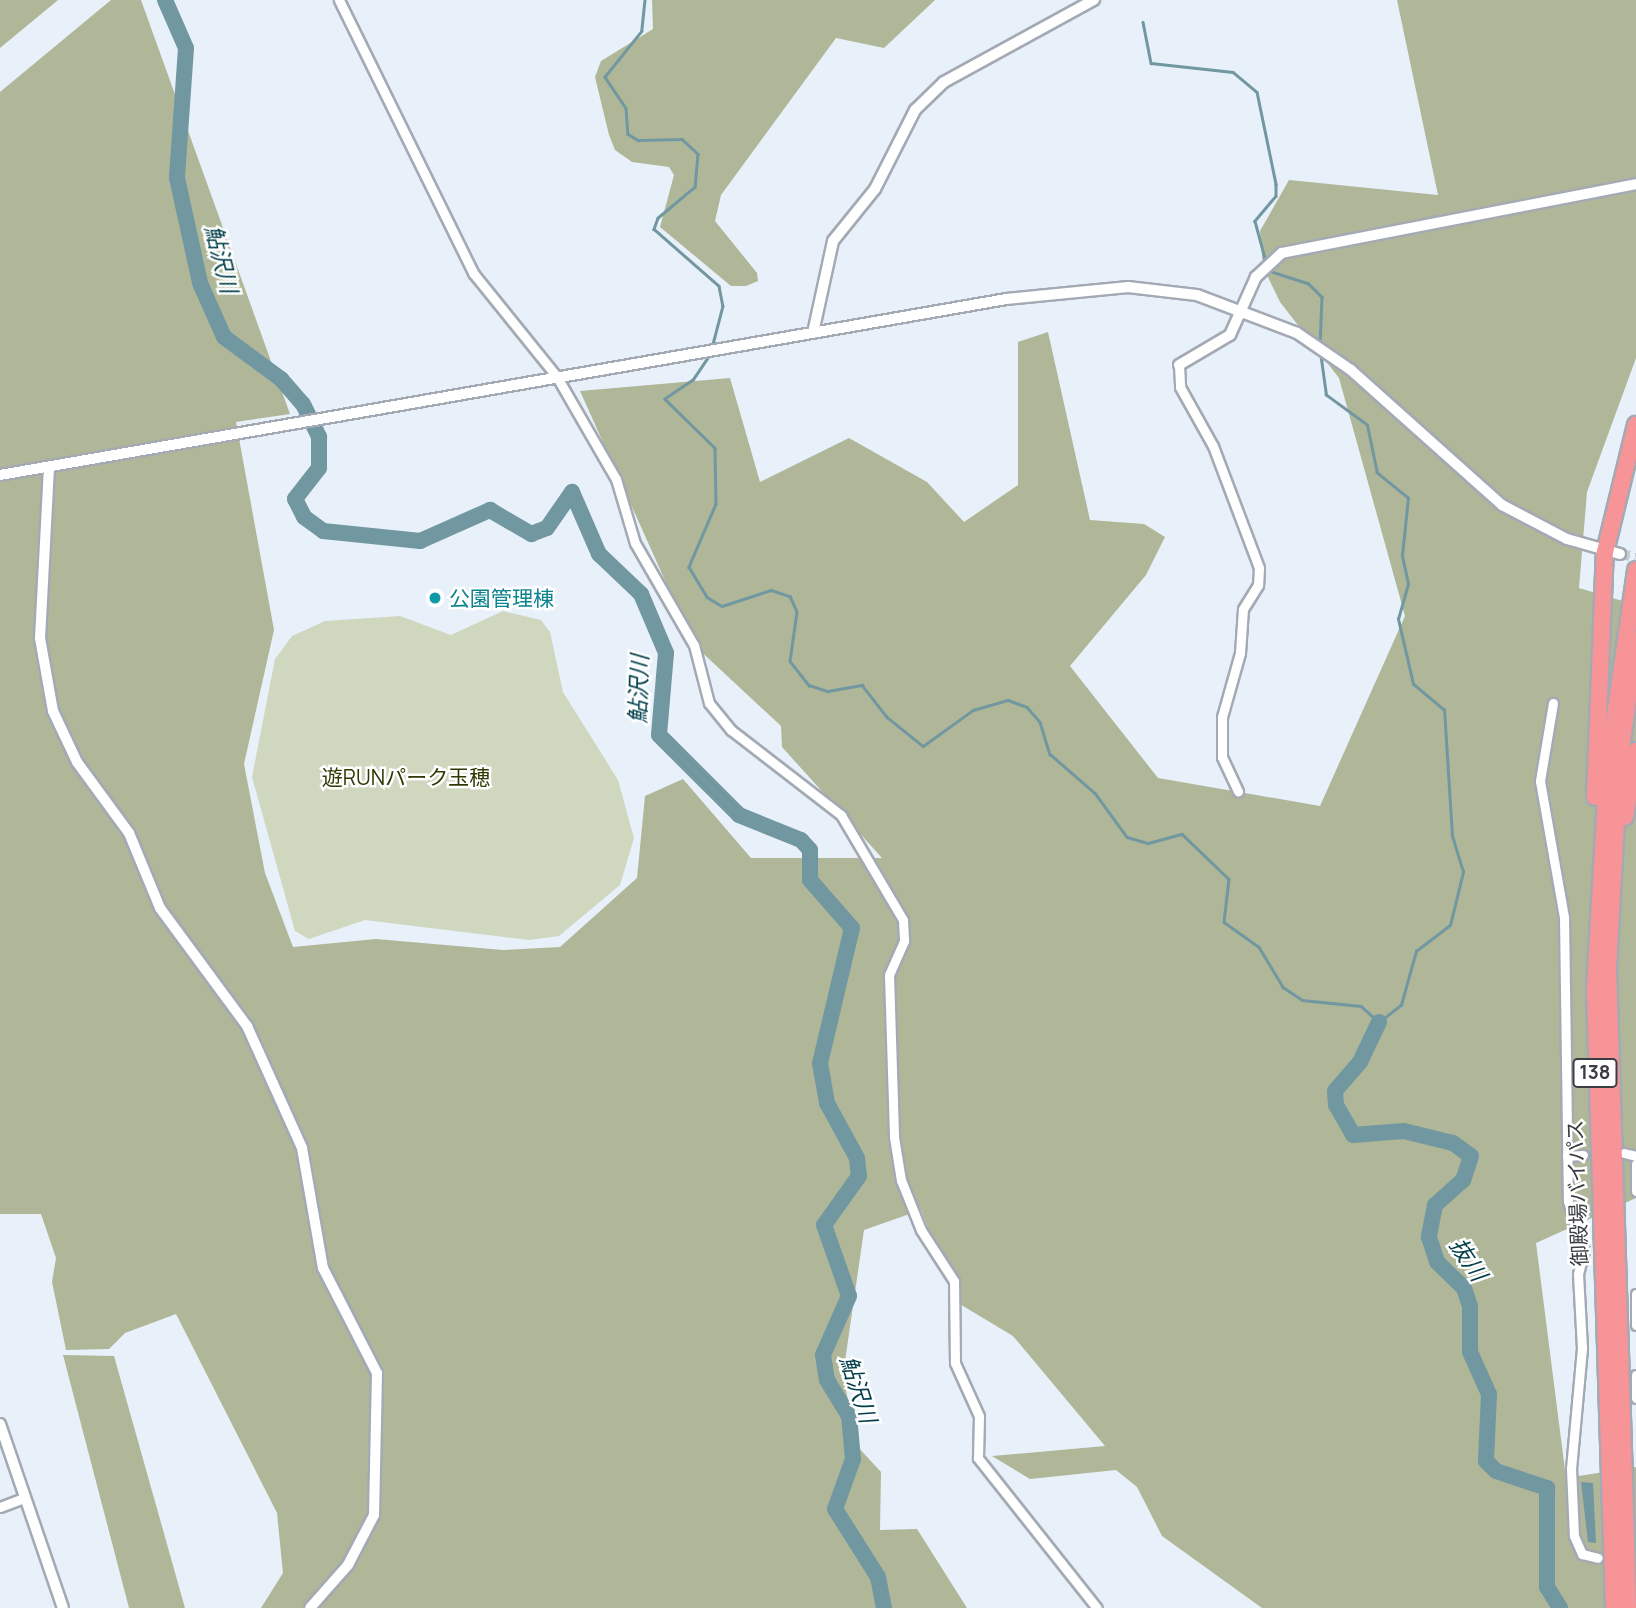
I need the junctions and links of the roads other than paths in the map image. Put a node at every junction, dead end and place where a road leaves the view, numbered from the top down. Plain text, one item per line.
1 (339, 0) edge
2 (1094, 0) edge
3 (1636, 184) edge
4 (1242, 309) junction
5 (813, 333) junction
6 (1179, 365) joint
7 (557, 377) junction
8 (1636, 425) edge
9 (48, 467) junction
10 (0, 475) edge
11 (1612, 553) junction
12 (1636, 570) edge
13 (1636, 640) edge
14 (1553, 703) dead end
15 (1636, 751) edge
16 (1238, 791) dead end
17 (1596, 939) junction
18 (1608, 969) junction
19 (1624, 1153) dead end
20 (1583, 1155) dead end
21 (1567, 1156) junction
22 (1636, 1156) edge
23 (1636, 1164) edge
24 (1636, 1191) edge
25 (1636, 1294) edge
26 (1636, 1325) edge
27 (1636, 1375) edge
28 (1636, 1398) edge
29 (0, 1424) edge
30 (24, 1498) junction
31 (0, 1507) edge
32 (1598, 1559) dead end
33 (1620, 1579) junction
34 (63, 1608) edge
35 (310, 1608) edge
36 (1097, 1608) edge
37 (1614, 1608) edge
38 (1628, 1608) edge

1 - 7 street
2 - 5 street
3 - 4 street
4 - 5 street
4 - 6 street
4 - 11 street
5 - 7 street
6 - 16 street
7 - 9 street
7 - 36 street
8 - 11 highway
9 - 10 street
9 - 35 street
11 - 17 highway
12 - 17 highway, 御殿場バイパス / 138
13 - 18 highway, 御殿場バイパス / 138
14 - 21 street
15 - 18 highway
17 - 33 highway, 御殿場バイパス / 138
18 - 33 highway, 御殿場バイパス / 138
19 - 22 street
20 - 21 street
21 - 32 street
23 - 24 street
25 - 26 street
27 - 28 street
29 - 30 street
30 - 31 street
30 - 34 street
33 - 37 highway, 御殿場バイパス / 138
33 - 38 highway, 御殿場バイパス / 138

